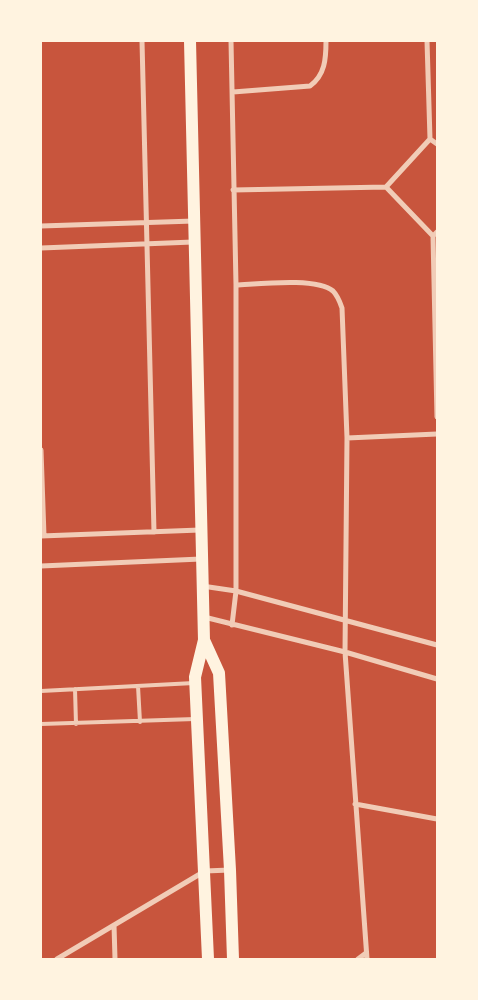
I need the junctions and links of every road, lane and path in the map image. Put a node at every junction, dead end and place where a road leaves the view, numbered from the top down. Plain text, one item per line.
1 (142, 41) edge
2 (190, 41) edge
3 (232, 41) edge
4 (326, 41) edge
5 (427, 41) edge
6 (233, 92) junction
7 (430, 139) junction
8 (437, 144) edge
9 (386, 187) junction
10 (233, 190) junction
11 (194, 221) junction
12 (146, 222) junction
13 (41, 226) edge
14 (435, 234) edge
15 (195, 242) junction
16 (146, 244) junction
17 (41, 248) edge
18 (236, 285) junction
19 (437, 417) edge
20 (437, 434) edge
21 (347, 438) junction
22 (41, 450) edge
23 (200, 530) junction
24 (154, 532) junction
25 (43, 536) edge
26 (201, 559) junction
27 (41, 566) edge
28 (202, 586) junction
29 (236, 591) junction
30 (203, 617) junction
31 (345, 620) junction
32 (232, 625) junction
33 (204, 640) junction
34 (437, 645) edge
35 (345, 652) junction
36 (436, 677) edge
37 (196, 683) junction
38 (138, 686) junction
39 (75, 689) junction
40 (41, 691) edge
41 (198, 719) junction
42 (140, 722) junction
43 (41, 724) edge
44 (76, 724) junction
45 (356, 804) junction
46 (437, 819) edge
47 (230, 870) junction
48 (205, 871) junction
49 (114, 925) junction
50 (366, 956) edge
51 (57, 959) edge
52 (115, 959) edge
53 (208, 959) edge
54 (233, 959) edge
55 (358, 959) edge

1 - 12 street
2 - 11 main road
3 - 6 street
4 - 6 street
5 - 7 street
6 - 10 street
7 - 8 street
7 - 9 street
9 - 10 street
9 - 14 street
10 - 18 street
11 - 12 street
11 - 15 main road
12 - 13 street
12 - 16 street
14 - 19 street
15 - 16 street
15 - 23 main road
16 - 17 street
16 - 24 street
18 - 21 street
18 - 29 street
20 - 21 street
21 - 31 street
22 - 25 street
23 - 24 street
23 - 26 main road
24 - 25 street
26 - 27 street
26 - 28 main road
28 - 29 street
28 - 30 main road
29 - 31 street
29 - 32 street
30 - 32 street
30 - 33 main road
31 - 34 street
31 - 35 street
32 - 35 street
33 - 37 main road
33 - 47 main road
35 - 36 street
35 - 45 street
37 - 38 lane
37 - 41 main road
38 - 39 lane
38 - 42 lane
39 - 40 lane
39 - 44 lane
41 - 42 lane
41 - 48 main road
42 - 44 lane
43 - 44 lane
45 - 46 street
45 - 50 street
47 - 48 street
47 - 54 main road
48 - 49 street
48 - 53 main road
49 - 51 street
49 - 52 street
50 - 55 street

